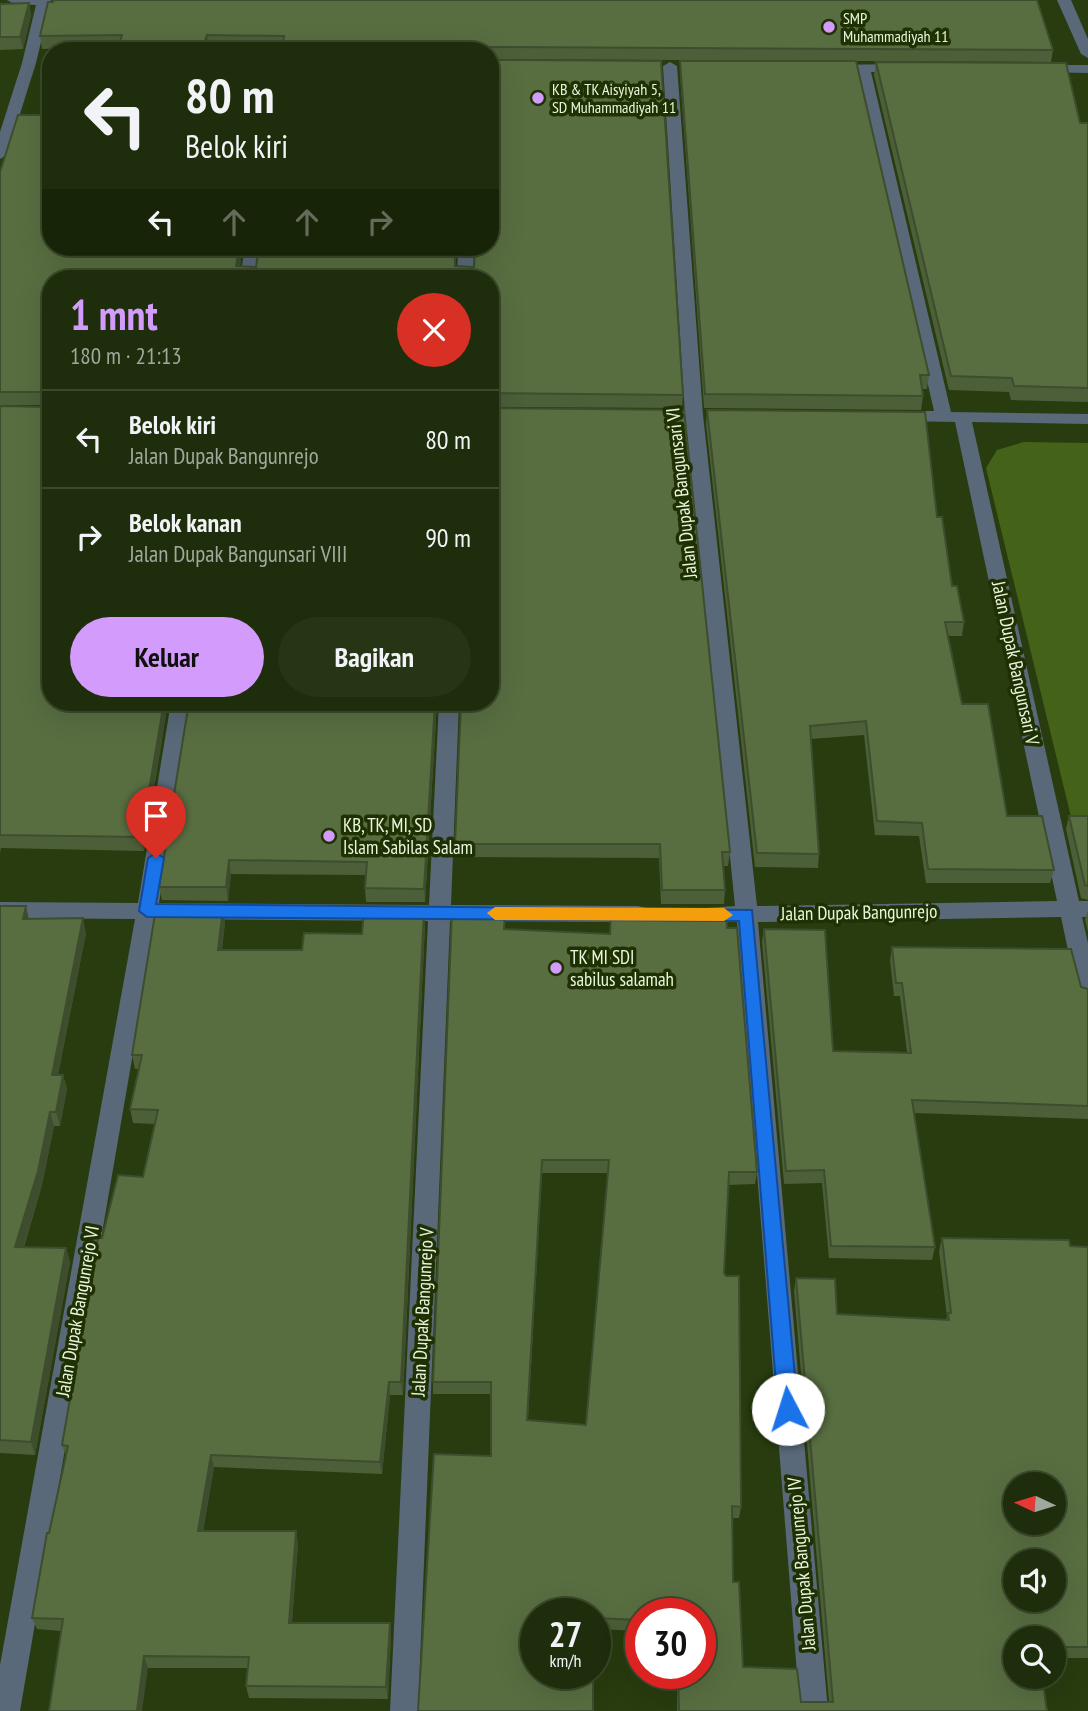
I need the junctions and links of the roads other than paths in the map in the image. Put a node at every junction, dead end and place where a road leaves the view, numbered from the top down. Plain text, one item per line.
1 (14, 0) edge
2 (1064, 0) edge
3 (44, 1) edge
4 (1088, 54) edge
5 (670, 66) edge
6 (821, 68) edge
7 (863, 68) junction
8 (916, 68) edge
9 (1022, 69) edge
10 (1088, 69) edge
11 (0, 155) edge
12 (874, 416) edge
13 (953, 417) junction
14 (1088, 419) edge
15 (180, 711) edge
16 (449, 711) edge
17 (1079, 908) edge
18 (0, 910) edge
19 (147, 911) junction
20 (441, 913) junction
21 (747, 915) junction
22 (1088, 993) edge
23 (6, 1711) edge
24 (404, 1711) edge
25 (814, 1711) edge

1 - 3 street
2 - 4 street
3 - 11 street
5 - 21 street, Jalan Dupak Bangunsari VI
6 - 7 street
7 - 8 street
7 - 13 street, Jalan Dupak Bangunsari V
9 - 10 street
12 - 13 street
13 - 14 street
13 - 17 street, Jalan Dupak Bangunsari V
15 - 19 street, Jalan Dupak Bangunrejo VI
16 - 20 street, Jalan Dupak Bangunrejo V
17 - 21 street, Jalan Dupak Bangunrejo
17 - 22 street, Jalan Dupak Bangunsari V
18 - 19 street, Jalan Dupak Bangunrejo
19 - 20 street, Jalan Dupak Bangunrejo
19 - 23 street, Jalan Dupak Bangunrejo VI
20 - 21 street, Jalan Dupak Bangunrejo
20 - 24 street, Jalan Dupak Bangunrejo V
21 - 25 street, Jalan Dupak Bangunrejo IV

